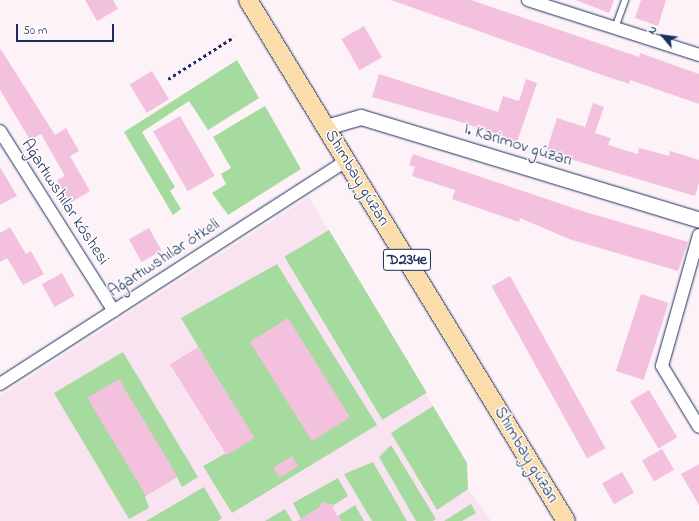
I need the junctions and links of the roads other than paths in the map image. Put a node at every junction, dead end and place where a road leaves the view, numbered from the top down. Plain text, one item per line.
1 (248, 0) edge
2 (528, 0) edge
3 (625, 0) edge
4 (615, 28) junction
5 (699, 55) edge
6 (326, 127) junction
7 (0, 131) edge
8 (346, 161) junction
9 (699, 220) edge
10 (699, 235) edge
11 (114, 311) junction
12 (0, 384) edge
13 (699, 427) edge
14 (566, 521) edge

1 - 6 main road, Shımbay gúzarı / D234e
2 - 4 street
3 - 4 lane
4 - 5 street
6 - 8 main road, Shımbay gúzarı / D234e
6 - 9 street, I. Karimov gúzarı
7 - 11 street, Aǵartıwshılar kóshesi
8 - 11 street, Aǵartıwshılar ótkeli
8 - 14 main road, Shımbay gúzarı / D234e
10 - 13 street
11 - 12 street, Aǵartıwshılar ótkeli

